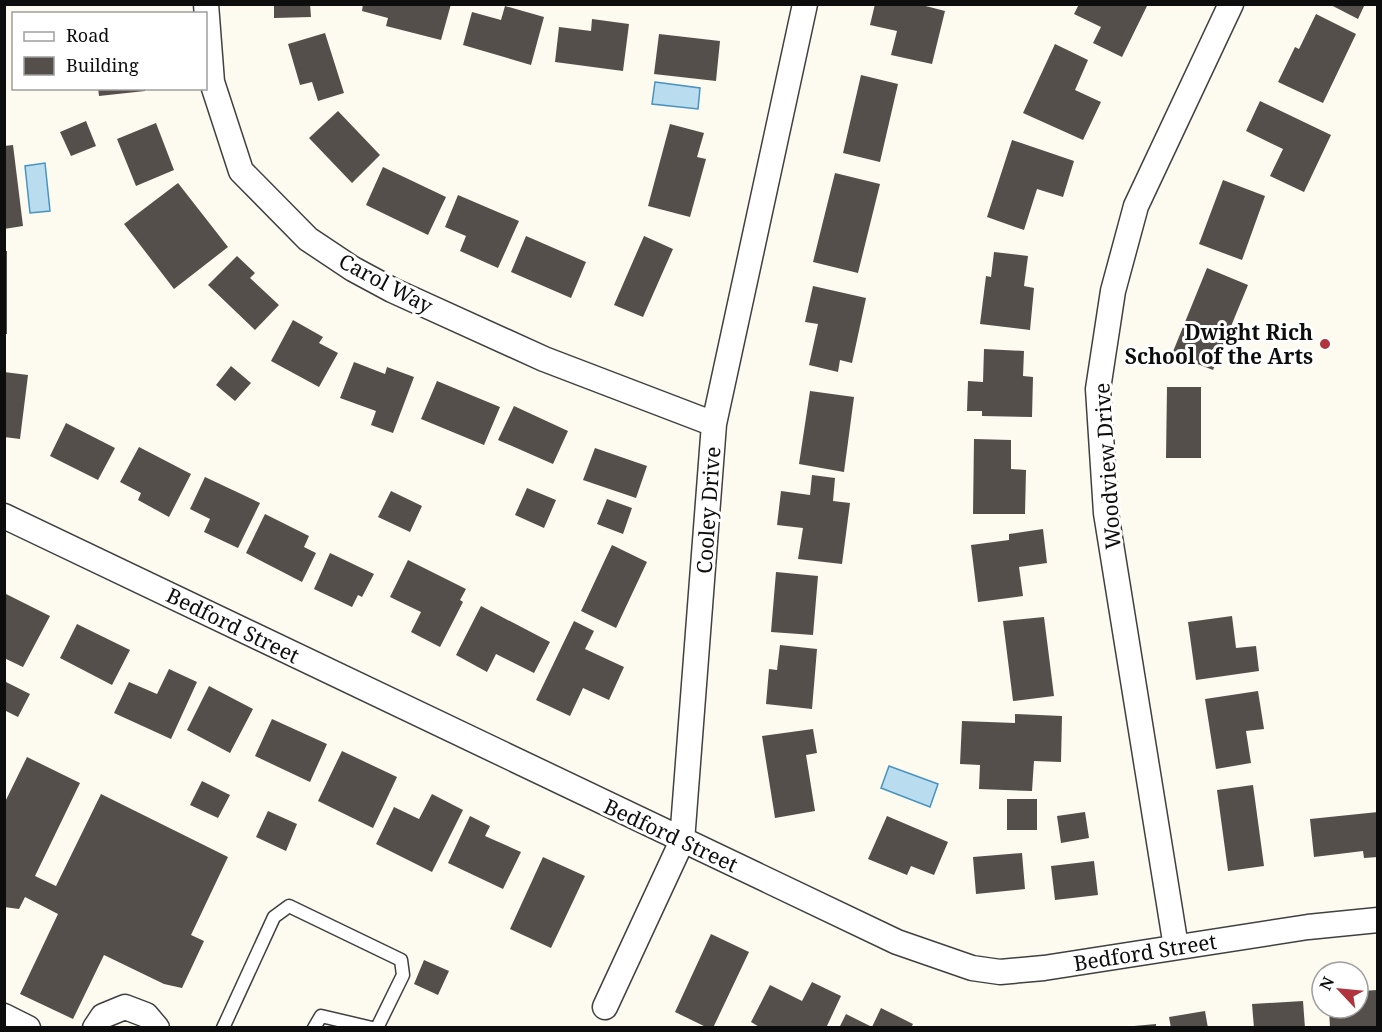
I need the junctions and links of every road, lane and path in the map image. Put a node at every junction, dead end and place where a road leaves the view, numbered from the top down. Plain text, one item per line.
1 (806, 4) edge
2 (1231, 4) edge
3 (207, 17) edge
4 (714, 424) junction
5 (4, 516) edge
6 (682, 841) junction
7 (1377, 920) edge
8 (1176, 947) junction
9 (605, 1007) dead end
10 (4, 1016) edge
11 (28, 1028) edge
12 (95, 1028) edge
13 (157, 1028) edge
14 (223, 1028) edge
15 (314, 1028) edge
16 (375, 1028) edge

1 - 4 street, Cooley Drive
2 - 8 street, Woodview Drive
3 - 4 street, Carol Way
4 - 6 street, Cooley Drive
5 - 6 street, Bedford Street
6 - 8 street, Bedford Street
6 - 9 street, Cooley Drive
7 - 8 street, Bedford Street
10 - 11 street
12 - 13 street
14 - 16 lane
15 - 16 lane

